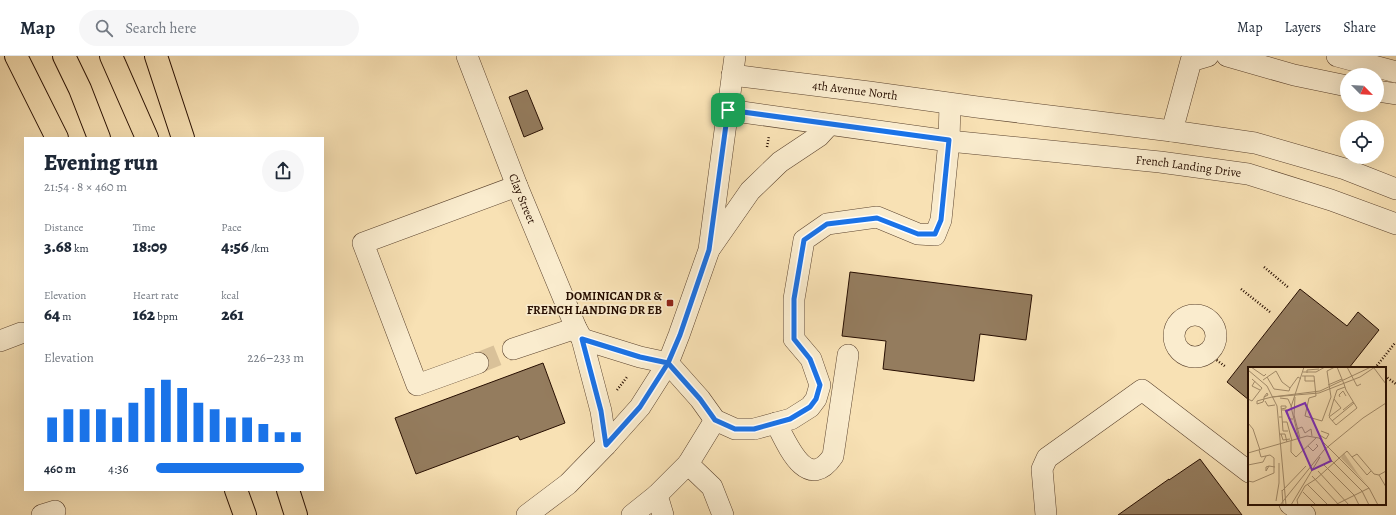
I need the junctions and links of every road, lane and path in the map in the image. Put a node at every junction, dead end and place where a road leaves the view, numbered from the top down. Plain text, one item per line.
1 (16, 56) edge
2 (64, 56) edge
3 (111, 56) edge
4 (156, 56) edge
5 (467, 56) edge
6 (1208, 56) edge
7 (1227, 56) edge
8 (1332, 56) edge
9 (1337, 56) edge
10 (734, 66) edge
11 (1396, 72) edge
12 (1323, 82) junction
13 (1340, 85) edge
14 (1384, 92) edge
15 (1396, 94) edge
16 (950, 104) junction
17 (728, 110) junction
18 (829, 125) junction
19 (1172, 131) junction
20 (56, 137) edge
21 (99, 137) edge
22 (147, 137) edge
23 (183, 137) edge
24 (949, 140) junction
25 (517, 186) junction
26 (1396, 189) edge
27 (1396, 224) edge
28 (709, 250) junction
29 (1264, 267) dead end
30 (1289, 288) dead end
31 (1241, 289) dead end
32 (1270, 312) dead end
33 (22, 333) dead end
34 (580, 333) junction
35 (0, 341) edge
36 (1395, 343) edge
37 (513, 349) tunnel mouth
38 (1207, 353) dead end
39 (848, 355) dead end
40 (478, 363) tunnel mouth
41 (668, 363) junction
42 (1226, 367) dead end
43 (1376, 367) edge
44 (1386, 377) edge
45 (1396, 384) edge
46 (715, 420) junction
47 (776, 423) junction
48 (606, 445) junction
49 (688, 464) junction
50 (1248, 471) edge
51 (236, 491) edge
52 (288, 491) edge
53 (657, 494) junction
54 (1291, 505) edge
55 (245, 515) edge
56 (296, 515) edge
57 (528, 515) edge
58 (632, 515) edge
59 (664, 515) edge
60 (723, 515) edge
61 (1046, 515) edge
62 (1305, 515) edge

1 - 20 highway
2 - 21 highway
3 - 22 highway
4 - 23 highway
5 - 25 street, Clay Street
6 - 19 street
7 - 12 street
8 - 12 street
9 - 11 street
10 - 16 street, 4th Avenue North
10 - 17 street
12 - 13 street
14 - 15 street
16 - 19 street, 4th Avenue North
16 - 24 street
17 - 18 street
17 - 28 street
18 - 24 street
18 - 28 street
19 - 26 street
24 - 27 street, French Landing Drive
24 - 47 street
25 - 34 street, Clay Street
25 - 40 street
28 - 41 street
29 - 30 path
31 - 32 path
33 - 35 street
34 - 37 street
34 - 41 street
34 - 48 street, Clay Street
36 - 43 path
38 - 42 path
39 - 47 street
41 - 46 street
41 - 48 street
44 - 45 path
46 - 47 street
46 - 49 street
48 - 57 street
49 - 53 street
49 - 60 street
50 - 61 street
51 - 55 highway
52 - 56 highway
53 - 58 street
53 - 59 street
54 - 62 street

